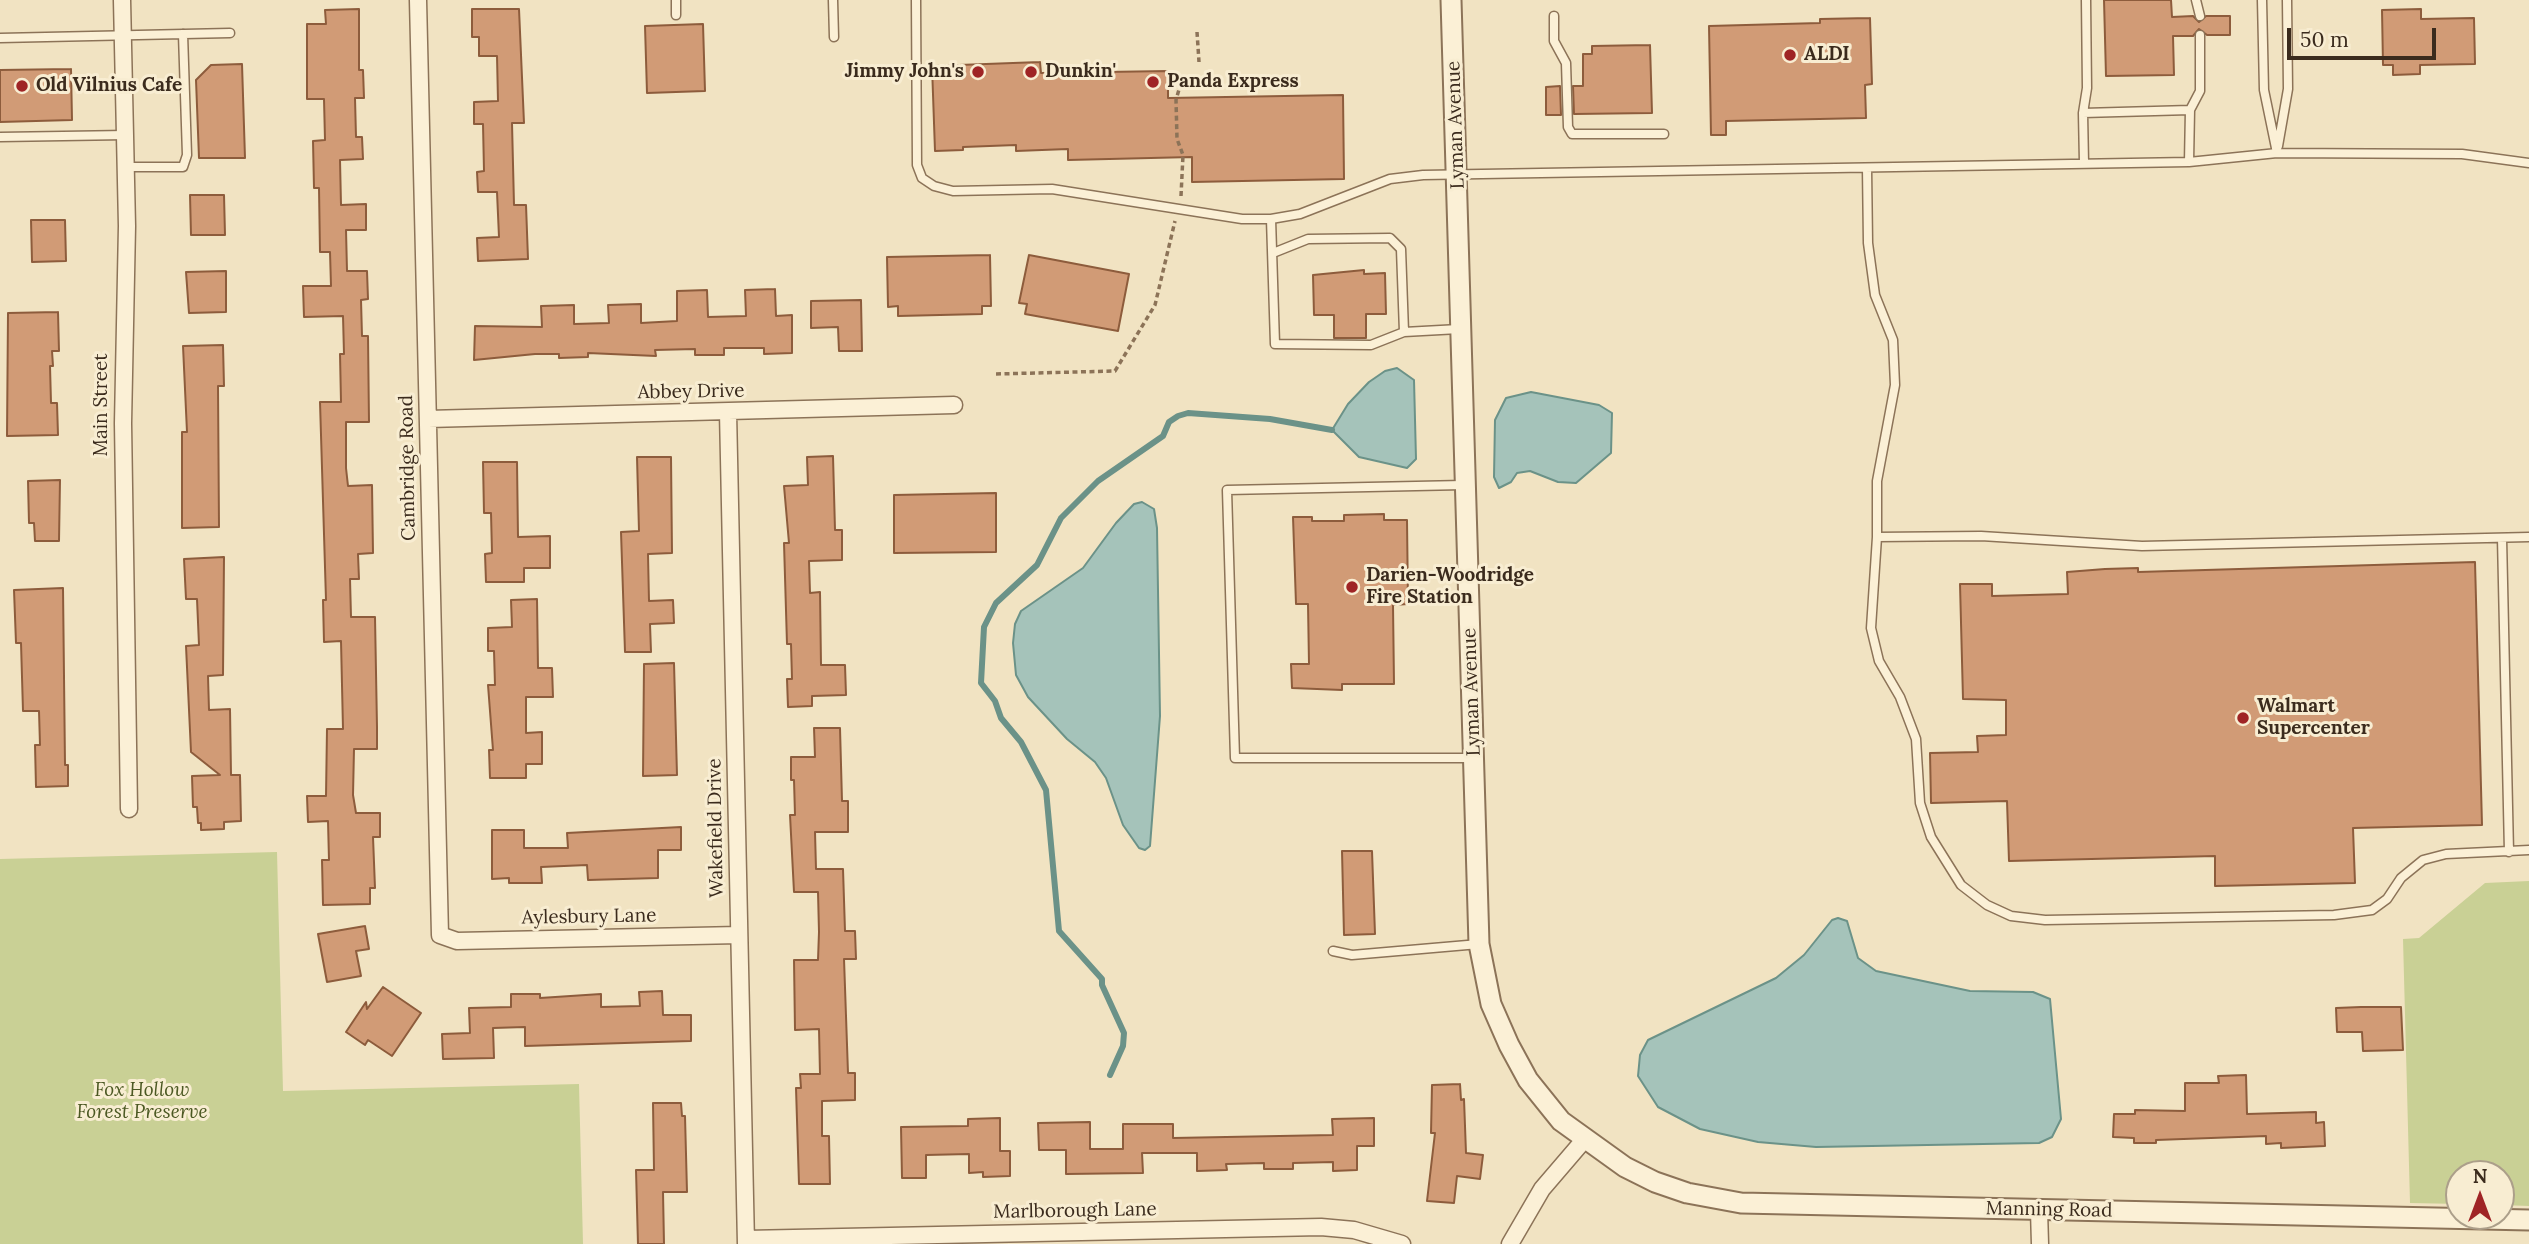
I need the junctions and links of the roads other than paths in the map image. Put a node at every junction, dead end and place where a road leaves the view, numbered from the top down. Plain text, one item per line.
1 (122, 0) edge
2 (418, 0) edge
3 (676, 0) edge
4 (833, 0) edge
5 (916, 0) edge
6 (1451, 0) edge
7 (2086, 0) edge
8 (2196, 0) edge
9 (2262, 0) edge
10 (2287, 0) edge
11 (676, 15) dead end
12 (1554, 16) dead end
13 (2200, 16) dead end
14 (122, 33) junction
15 (230, 33) dead end
16 (183, 34) junction
17 (2200, 36) dead end
18 (834, 37) dead end
19 (0, 38) edge
20 (2190, 110) junction
21 (2083, 113) junction
22 (1664, 134) dead end
23 (126, 135) junction
24 (0, 137) edge
25 (2277, 153) junction
26 (2189, 162) junction
27 (2084, 163) junction
28 (2529, 163) edge
29 (127, 167) junction
30 (1867, 168) junction
31 (1458, 175) junction
32 (1271, 219) junction
33 (1273, 253) junction
34 (1462, 329) junction
35 (1404, 332) junction
36 (954, 405) dead end
37 (728, 412) junction
38 (428, 419) junction
39 (1466, 485) junction
40 (1877, 537) junction
41 (2529, 537) edge
42 (2502, 538) junction
43 (1474, 758) junction
44 (129, 809) dead end
45 (2529, 850) edge
46 (2509, 852) junction
47 (440, 935) joint
48 (739, 935) junction
49 (1479, 944) junction
50 (1332, 951) dead end
51 (1584, 1140) junction
52 (2039, 1210) junction
53 (2529, 1220) edge
54 (746, 1242) edge
55 (1402, 1244) edge
56 (1510, 1244) edge
57 (2040, 1244) edge

1 - 14 street, Main Street
2 - 38 street, Cambridge Road
3 - 11 lane
4 - 18 lane
5 - 32 lane
6 - 31 street, Lyman Avenue
7 - 21 lane
8 - 13 lane
9 - 25 lane
10 - 25 lane
12 - 22 lane
14 - 16 lane
14 - 19 lane
14 - 23 street, Main Street
15 - 16 lane
16 - 29 lane
17 - 20 lane
20 - 21 lane
20 - 26 lane
21 - 27 lane
23 - 24 lane
23 - 29 street, Main Street
25 - 26 lane
25 - 28 lane
26 - 27 lane
27 - 30 lane
29 - 44 street, Main Street
30 - 31 lane
30 - 40 lane
31 - 32 lane
31 - 34 street, Lyman Avenue
32 - 33 lane
33 - 35 lane
33 - 35 lane
34 - 35 lane
34 - 39 street, Lyman Avenue
36 - 37 street, Abbey Drive
37 - 38 street, Abbey Drive
37 - 48 street, Wakefield Drive
38 - 47 street, Cambridge Road
39 - 43 street, Lyman Avenue
39 - 43 lane
40 - 42 lane
40 - 46 lane
41 - 42 lane
42 - 46 lane
43 - 49 street, Lyman Avenue
45 - 46 lane
47 - 48 street, Aylesbury Lane
48 - 54 street, Wakefield Drive
49 - 50 lane
49 - 51 street, Lyman Avenue
51 - 52 street, Manning Road
51 - 56 street
52 - 53 street, Manning Road
52 - 57 street
54 - 55 street, Marlborough Lane

